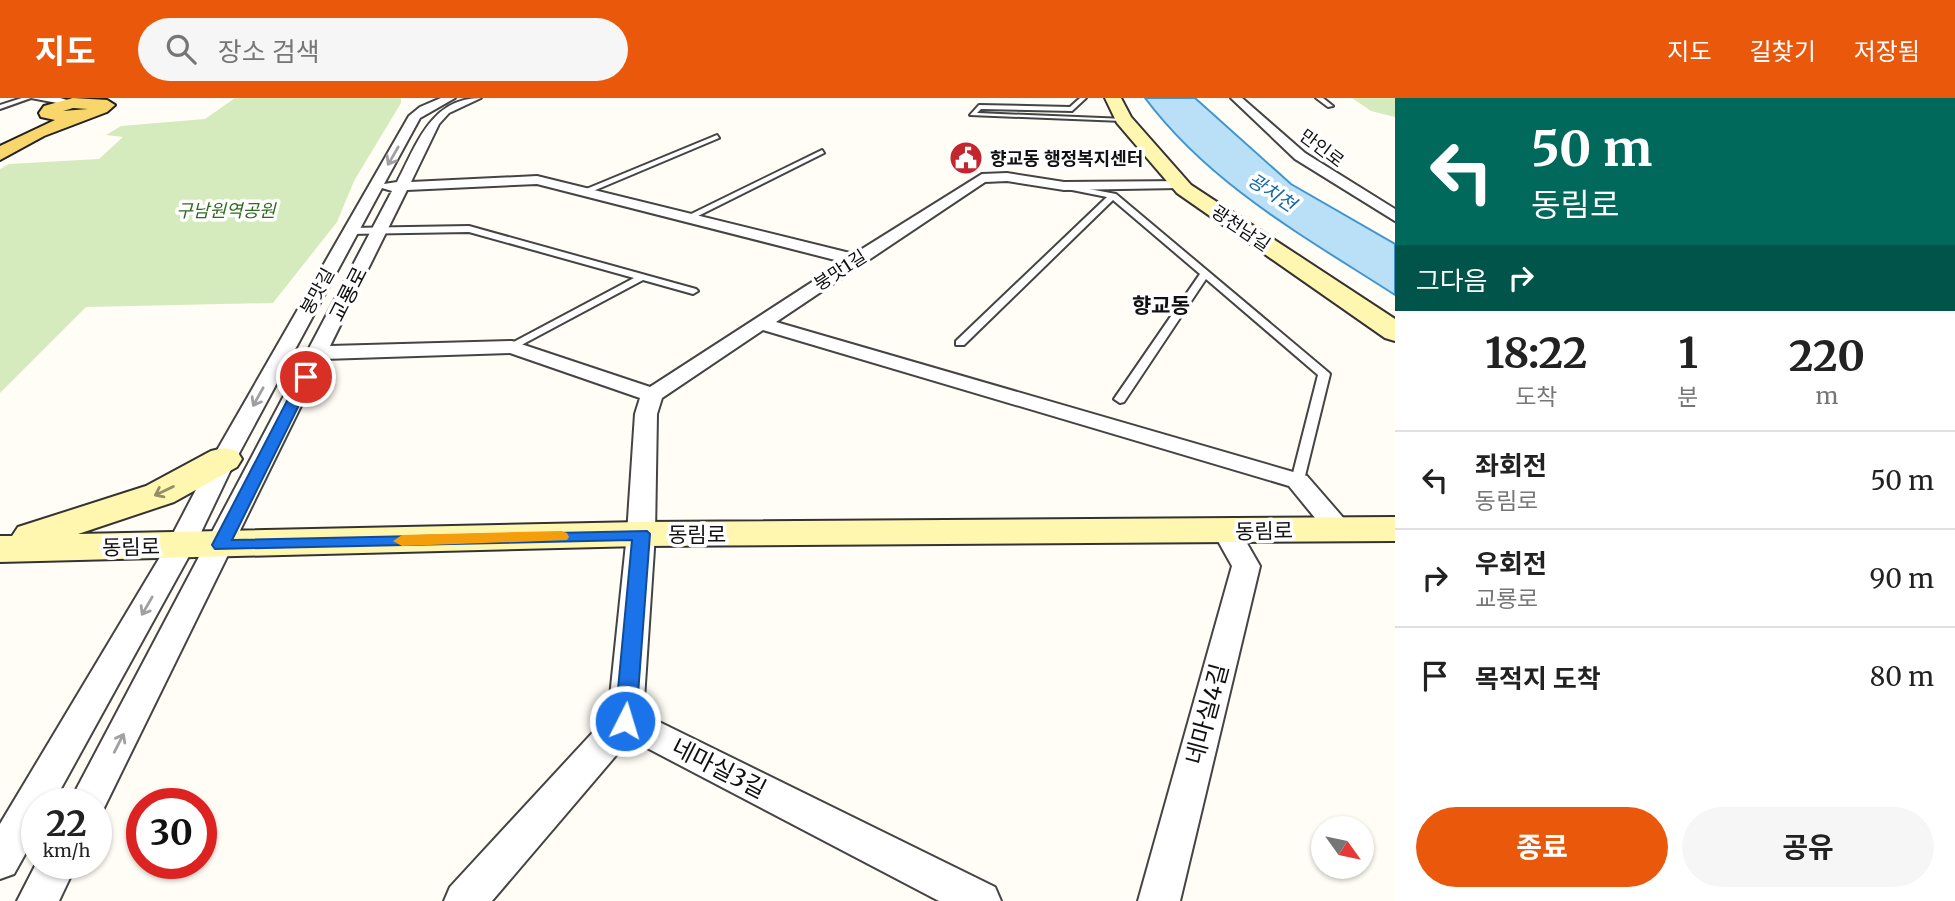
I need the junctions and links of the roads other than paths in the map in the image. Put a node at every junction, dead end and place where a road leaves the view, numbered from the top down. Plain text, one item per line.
1 (476, 98) edge
2 (1083, 98) edge
3 (1236, 98) edge
4 (1319, 98) edge
5 (94, 103) edge
6 (42, 104) edge
7 (430, 104) edge
8 (1330, 106) dead end
9 (0, 107) edge
10 (1118, 108) edge
11 (38, 132) junction
12 (717, 137) dead end
13 (822, 152) dead end
14 (0, 154) edge
15 (1179, 184) junction
16 (403, 186) junction
17 (1064, 186) junction
18 (376, 187) junction
19 (583, 192) junction
20 (1113, 196) junction
21 (1395, 216) edge
22 (687, 218) junction
23 (380, 230) junction
24 (349, 231) junction
25 (856, 260) junction
26 (1205, 273) junction
27 (642, 277) junction
28 (693, 291) dead end
29 (759, 323) junction
30 (1395, 332) edge
31 (960, 343) dead end
32 (512, 347) junction
33 (318, 352) junction
34 (652, 395) junction
35 (1120, 399) dead end
36 (224, 459) junction
37 (1298, 481) junction
38 (1339, 529) junction
39 (1395, 529) edge
40 (1227, 532) junction
41 (641, 534) junction
42 (221, 545) junction
43 (0, 547) edge
44 (180, 547) junction
45 (625, 721) junction
46 (96, 788) edge
47 (0, 862) edge
48 (49, 879) edge
49 (38, 901) edge
50 (465, 901) edge
51 (979, 901) edge
52 (1159, 901) edge

1 - 7 street
2 - 10 lane
3 - 21 street, 만인로
4 - 8 lane
5 - 6 main road
5 - 6 street
5 - 11 main road
6 - 9 lane
6 - 11 main road
7 - 16 street
7 -> 18 street, 붕맛길
10 - 15 street, 광천남길
11 - 14 main road
12 - 19 lane
13 - 22 lane
15 - 17 street, 붕맛1길
15 - 30 street, 광천남길
16 - 18 street
16 - 19 street
16 - 23 street
17 - 20 lane
17 - 25 street, 붕맛1길
18 - 24 street, 붕맛길
19 - 22 street
20 - 26 lane
20 - 31 lane
22 - 25 street
23 - 24 lane
23 - 27 lane
23 - 33 street, 교룡로
24 -> 36 street, 붕맛길
25 - 29 street, 붕맛1길
26 - 35 lane
26 - 37 lane
27 - 28 lane
27 - 32 lane
29 - 34 street, 붕맛1길
29 - 37 street
32 - 33 street
32 - 34 street
33 - 42 street, 교룡로
34 - 41 street
36 -> 43 street
36 - 44 street, 붕맛길
37 - 38 street
38 - 39 street, 동림로
38 - 40 street, 동림로
40 - 41 street, 동림로
40 - 52 street, 네마실4길
41 - 42 street, 동림로
41 - 45 street
42 - 44 street, 동림로
46 -> 42 street, 교룡로
43 - 44 street, 동림로
44 -> 47 street, 붕맛길
45 - 50 street
45 - 51 street, 네마실3길
48 - 49 street

